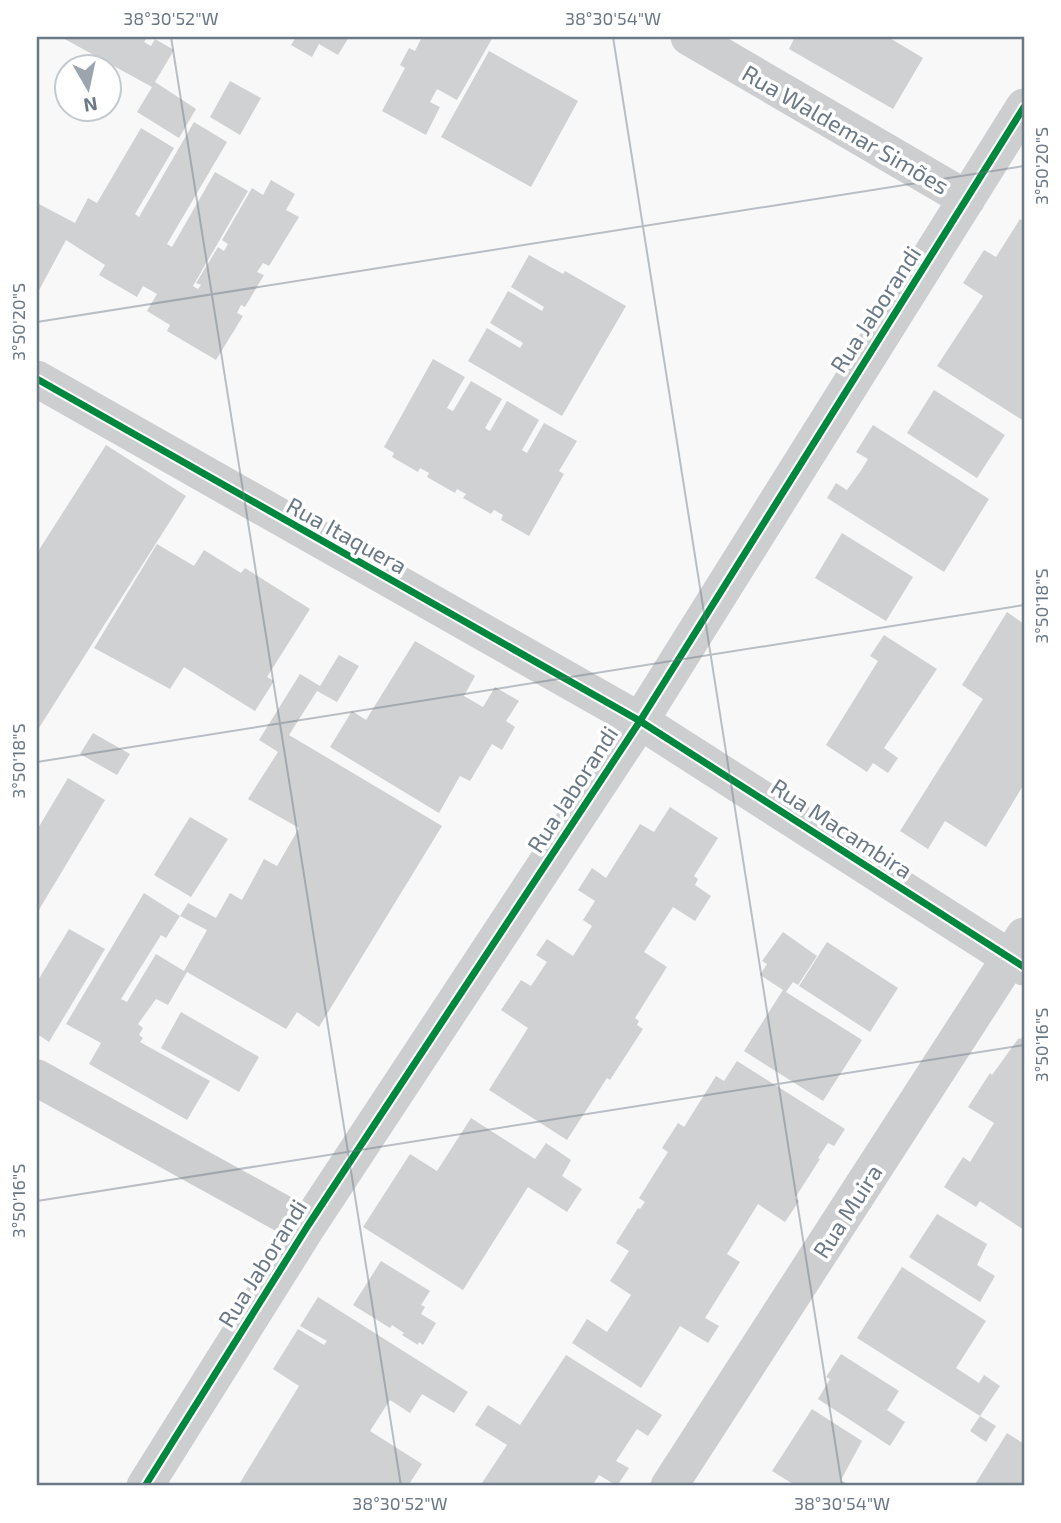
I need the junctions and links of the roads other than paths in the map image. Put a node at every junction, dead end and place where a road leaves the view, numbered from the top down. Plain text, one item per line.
1 (689, 37) edge
2 (1024, 107) edge
3 (967, 199) junction
4 (37, 379) edge
5 (640, 721) junction
6 (1020, 954) edge
7 (37, 1078) edge
8 (307, 1227) junction
9 (145, 1486) edge
10 (669, 1486) edge

1 - 3 street, Rua Waldemar Simões
2 - 3 street, Rua Jaborandi
3 - 5 street, Rua Jaborandi
4 - 5 street, Rua Itaquera
5 - 6 street, Rua Macambira
5 - 8 street, Rua Jaborandi
6 - 10 street, Rua Muira
7 - 8 street
8 - 9 street, Rua Jaborandi

